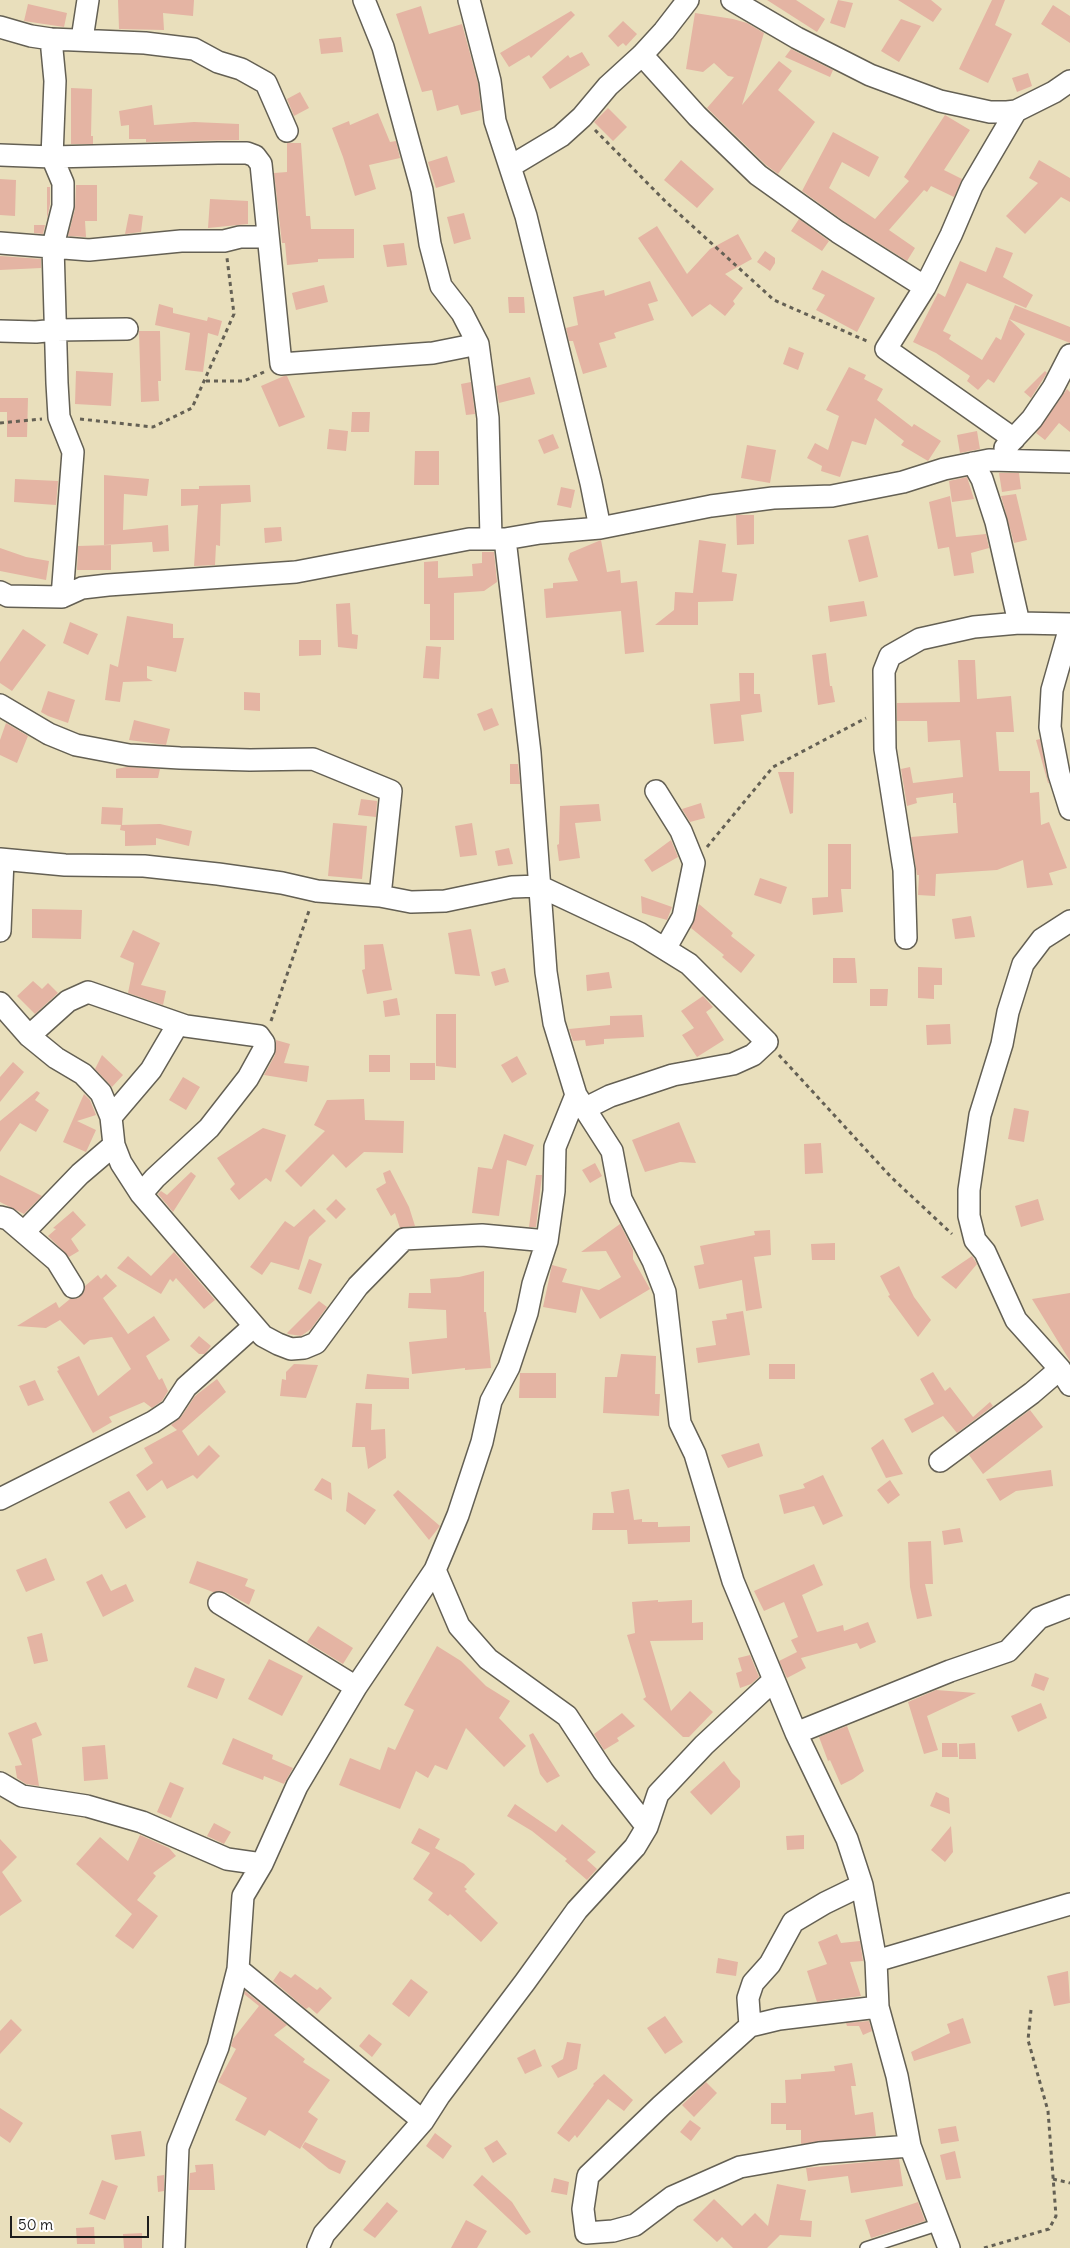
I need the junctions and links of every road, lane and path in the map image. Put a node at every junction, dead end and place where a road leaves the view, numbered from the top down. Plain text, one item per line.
1 (88, 0) edge
2 (364, 0) edge
3 (469, 0) edge
4 (688, 0) edge
5 (732, 0) edge
6 (0, 27) edge
7 (51, 39) junction
8 (82, 39) junction
9 (642, 55) junction
10 (1070, 81) edge
11 (1016, 111) junction
12 (582, 117) junction
13 (287, 131) dead end
14 (0, 155) edge
15 (52, 157) junction
16 (511, 166) junction
17 (268, 237) junction
18 (224, 241) junction
19 (0, 243) edge
20 (53, 246) junction
21 (925, 287) junction
22 (127, 329) dead end
23 (56, 330) junction
24 (0, 331) edge
25 (478, 344) junction
26 (886, 349) junction
27 (1070, 355) edge
28 (281, 364) junction
29 (206, 381) junction
30 (59, 417) junction
31 (0, 423) edge
32 (1014, 439) junction
33 (981, 461) junction
34 (1070, 462) edge
35 (600, 528) junction
36 (498, 538) junction
37 (0, 592) edge
38 (62, 597) junction
39 (1019, 623) junction
40 (1070, 625) edge
41 (0, 705) edge
42 (884, 709) junction
43 (656, 791) dead end
44 (1070, 809) edge
45 (1, 860) edge
46 (694, 863) junction
47 (539, 886) junction
48 (317, 891) junction
49 (380, 896) junction
50 (1070, 921) edge
51 (0, 931) edge
52 (906, 938) dead end
53 (664, 949) junction
54 (0, 1003) edge
55 (178, 1024) junction
56 (29, 1036) junction
57 (264, 1042) junction
58 (767, 1042) junction
59 (580, 1102) junction
60 (111, 1117) junction
61 (114, 1145) junction
62 (141, 1194) junction
63 (0, 1217) edge
64 (24, 1232) junction
65 (954, 1236) dead end
66 (547, 1241) junction
67 (73, 1287) dead end
68 (254, 1326) junction
69 (1065, 1377) edge
70 (940, 1461) dead end
71 (0, 1499) edge
72 (435, 1570) junction
73 (219, 1603) dead end
74 (1070, 1606) edge
75 (774, 1680) junction
76 (356, 1687) junction
77 (796, 1733) junction
78 (0, 1783) edge
79 (647, 1826) junction
80 (262, 1864) junction
81 (862, 1885) junction
82 (1070, 1904) edge
83 (876, 1961) junction
84 (238, 1969) junction
85 (878, 2007) junction
86 (1031, 2010) dead end
87 (750, 2026) junction
88 (423, 2121) junction
89 (910, 2146) junction
90 (1053, 2179) junction
91 (1070, 2183) edge
92 (940, 2224) junction
93 (174, 2248) edge
94 (318, 2248) edge
95 (866, 2248) edge
96 (949, 2248) edge
97 (984, 2248) edge

1 - 8 street
2 - 25 street
3 - 16 street
4 - 9 street
5 - 11 street
6 - 7 street
7 - 8 street
7 - 15 street
8 - 13 street
9 - 12 street
9 - 21 street
10 - 11 street
11 - 21 street
12 - 16 street
12 - 26 path
14 - 15 street
15 - 17 street
15 - 20 street
16 - 35 street
17 - 18 street
17 - 28 street
18 - 20 street
18 - 29 path
19 - 20 street
20 - 23 street
21 - 26 street
22 - 23 street
23 - 24 street
23 - 30 street
25 - 28 street
25 - 36 street
26 - 32 street
27 - 32 street
28 - 29 path
29 - 30 path
30 - 31 path
30 - 38 street
32 - 33 street
33 - 34 street
33 - 35 street
33 - 39 street
35 - 36 street
36 - 38 street
36 - 47 street
37 - 38 street
39 - 40 street
39 - 42 street
40 - 44 street
41 - 49 street
42 - 46 path
42 - 52 street
43 - 46 street
45 - 48 street
45 - 51 street
46 - 53 street
47 - 49 street
47 - 53 street
47 - 59 street
48 - 49 street
48 - 57 path
50 - 69 street
53 - 58 street
54 - 56 street
55 - 56 street
55 - 57 street
55 - 60 street
56 - 60 street
57 - 62 street
58 - 59 street
58 - 65 path
59 - 66 street
59 - 75 street
60 - 61 street
61 - 62 street
61 - 64 street
62 - 68 street
63 - 64 street
64 - 67 street
66 - 68 street
66 - 72 street
68 - 71 street
69 - 70 street
72 - 76 street
72 - 79 street
73 - 76 street
74 - 77 street
75 - 77 street
75 - 79 street
76 - 80 street
77 - 81 street
78 - 80 street
79 - 88 street
80 - 84 street
81 - 83 street
81 - 87 street
82 - 83 street
83 - 85 street
84 - 88 street
84 - 93 street
85 - 87 street
85 - 89 street
86 - 90 path
87 - 89 street
88 - 94 street
89 - 92 street
90 - 91 path
90 - 97 path
92 - 95 lane
92 - 96 street

